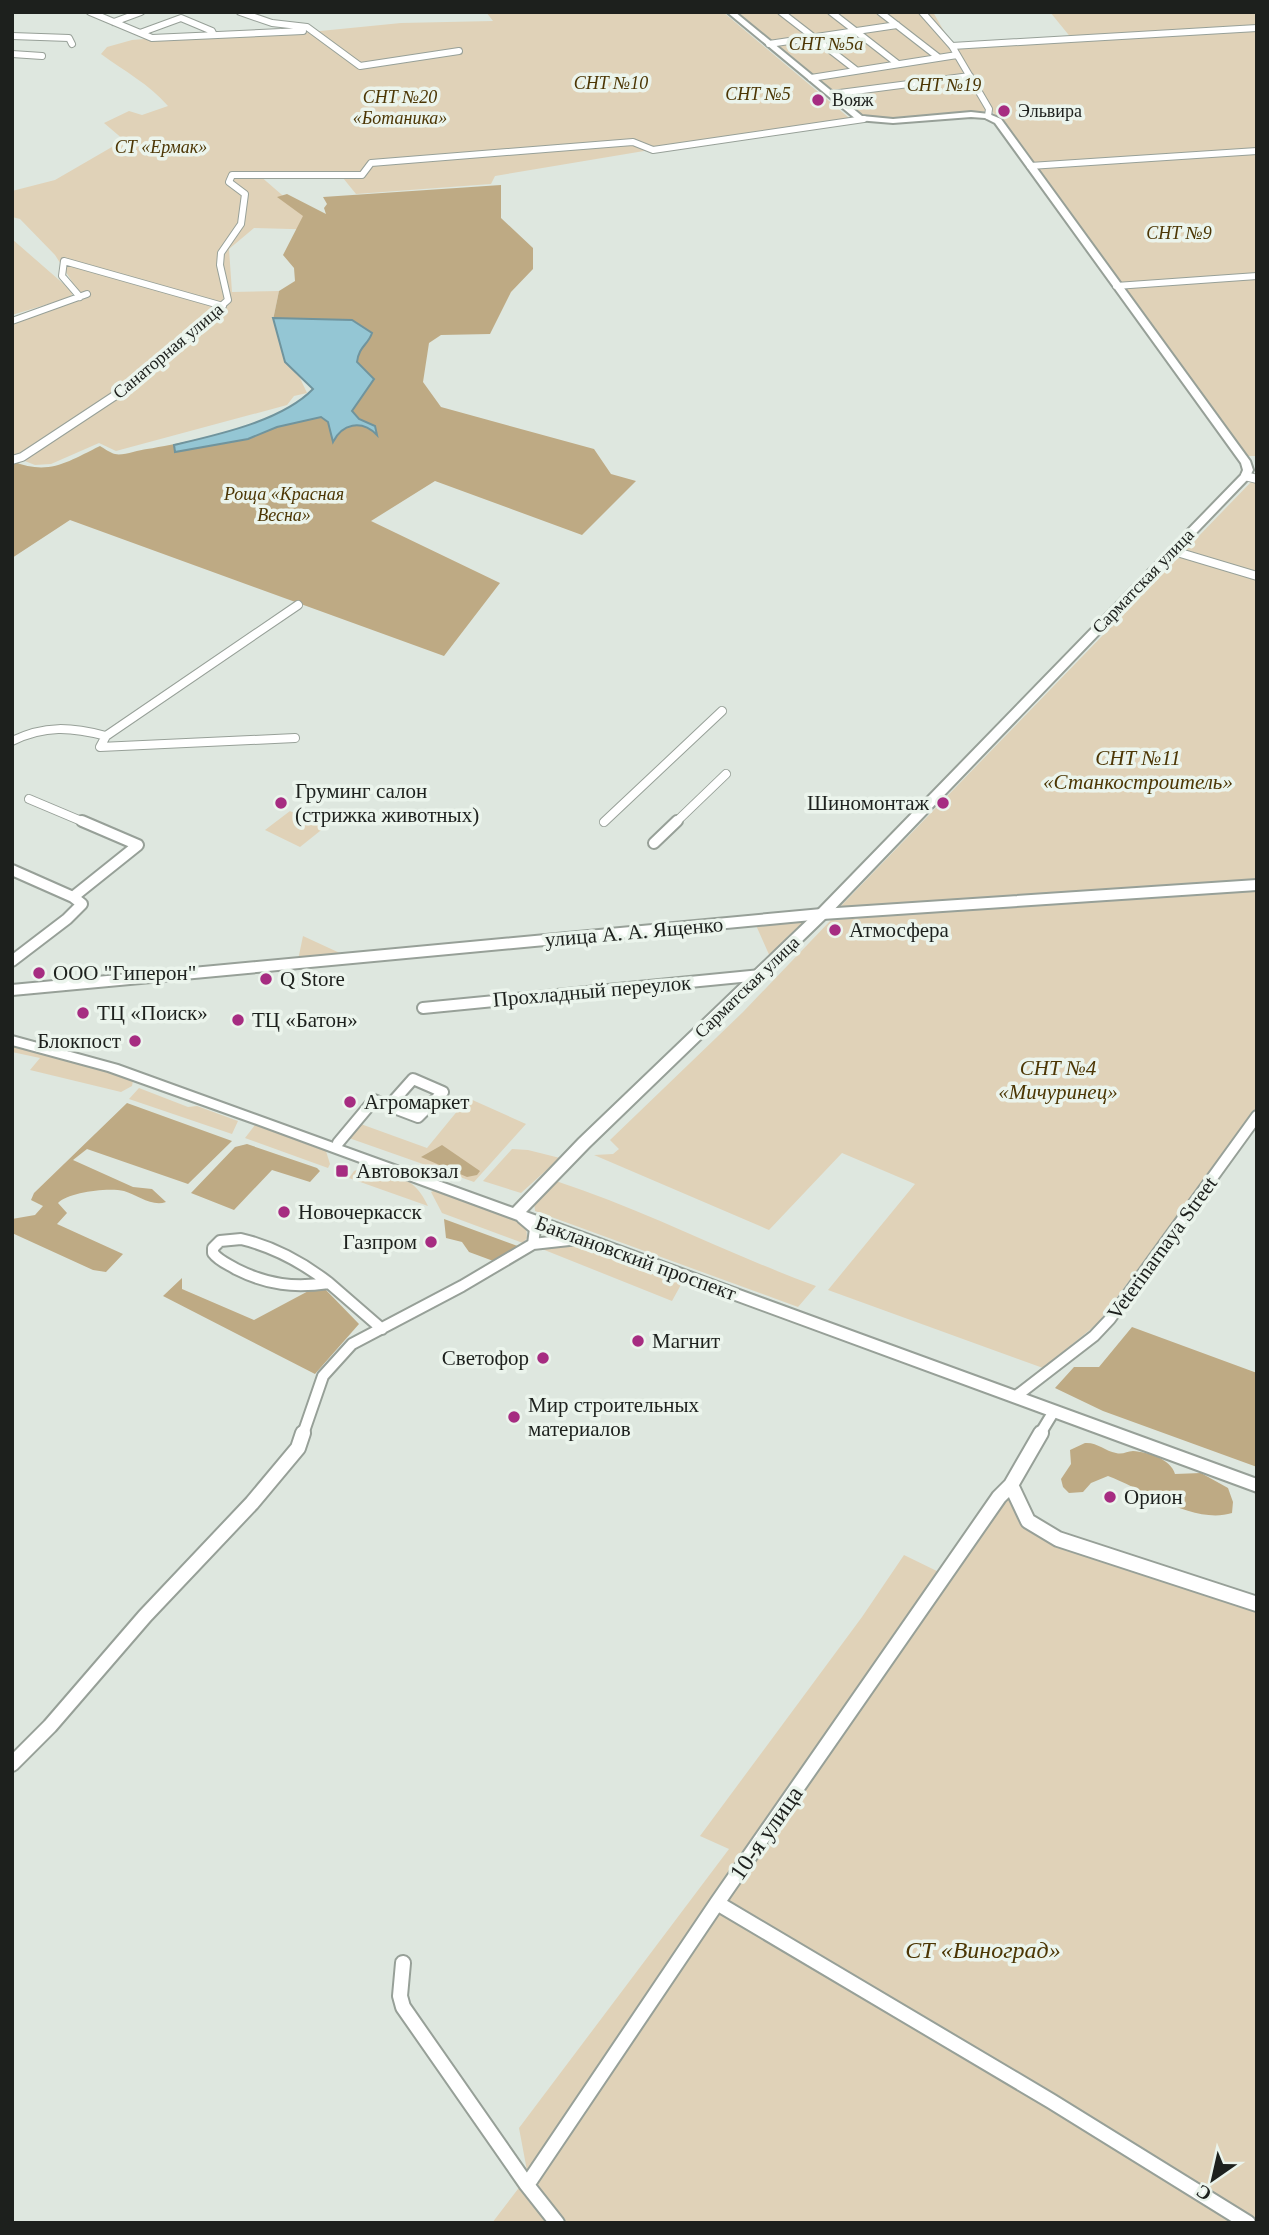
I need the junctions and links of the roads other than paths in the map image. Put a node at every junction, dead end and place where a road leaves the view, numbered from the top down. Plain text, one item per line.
1 (90, 12) edge
2 (141, 12) edge
3 (240, 12) edge
4 (730, 12) edge
5 (781, 12) edge
6 (831, 12) edge
7 (880, 12) edge
8 (922, 12) edge
9 (114, 22) junction
10 (897, 24) junction
11 (1257, 28) edge
12 (309, 29) junction
13 (855, 31) junction
14 (140, 33) junction
15 (12, 36) edge
16 (214, 36) junction
17 (41, 37) junction
18 (813, 37) junction
19 (72, 44) dead end
20 (769, 44) junction
21 (952, 46) junction
22 (459, 51) dead end
23 (15, 54) edge
24 (957, 55) junction
25 (41, 56) dead end
26 (938, 57) junction
27 (898, 64) junction
28 (856, 70) junction
29 (970, 76) junction
30 (811, 78) junction
31 (832, 94) junction
32 (988, 116) junction
33 (864, 120) junction
34 (1257, 151) edge
35 (1030, 166) junction
36 (1257, 276) edge
37 (1116, 286) junction
38 (223, 306) junction
39 (12, 321) edge
40 (12, 460) edge
41 (1251, 478) edge
42 (1177, 552) dead end
43 (1257, 576) edge
44 (298, 605) dead end
45 (722, 711) dead end
46 (106, 736) junction
47 (295, 738) dead end
48 (12, 741) edge
49 (726, 774) dead end
50 (29, 799) dead end
51 (604, 822) dead end
52 (654, 843) dead end
53 (12, 870) edge
54 (1257, 885) edge
55 (73, 897) junction
56 (822, 914) junction
57 (15, 955) edge
58 (761, 975) junction
59 (12, 990) edge
60 (423, 1008) dead end
61 (12, 1037) edge
62 (147, 1077) junction
63 (389, 1105) junction
64 (1257, 1116) edge
65 (338, 1143) junction
66 (518, 1212) junction
67 (547, 1222) junction
68 (589, 1240) junction
69 (533, 1244) junction
70 (331, 1283) junction
71 (382, 1329) junction
72 (1018, 1395) junction
73 (1054, 1411) junction
74 (1257, 1478) edge
75 (1011, 1485) junction
76 (1257, 1486) edge
77 (1257, 1604) edge
78 (13, 1763) edge
79 (717, 1903) junction
80 (403, 1963) dead end
81 (527, 2185) junction
82 (557, 2223) edge
83 (1248, 2223) edge

1 - 9 street
2 - 9 street
3 - 12 street
4 - 20 main road
5 - 18 street
6 - 13 street
7 - 10 street
8 - 21 street
9 - 14 street
10 - 13 street
10 - 26 street
11 - 21 street
12 - 16 street
12 - 22 street
13 - 18 street
13 - 27 street
14 - 16 street
14 - 16 street
15 - 17 street
17 - 19 street
17 - 23 street
18 - 20 street
18 - 28 street
20 - 30 main road
21 - 24 street
23 - 25 street
24 - 26 street
24 - 29 street
26 - 27 street
27 - 28 street
28 - 30 street
29 - 31 street
29 - 32 street
30 - 31 main road
31 - 33 main road
32 - 33 main road
32 - 35 main road, Сарматская улица
33 - 38 street, Санаторная улица
34 - 35 street
35 - 37 main road, Сарматская улица
36 - 37 street
37 - 41 main road, Сарматская улица
38 - 39 street
38 - 40 street, Санаторная улица
41 - 56 main road, Сарматская улица
42 - 43 street
44 - 46 street
45 - 51 street
46 - 47 street
46 - 48 street
49 - 52 street
50 - 55 street
53 - 55 street
54 - 56 street, улица А. А. Ященко
55 - 57 street
56 - 58 main road, Сарматская улица
56 - 59 street, улица А. А. Ященко
58 - 60 street, Прохладный переулок
58 - 66 main road, Сарматская улица
61 - 62 main road, Баклановский проспект
62 - 65 main road, Баклановский проспект
62 - 66 main road, Баклановский проспект
63 - 63 street
63 - 65 street
64 - 72 street, Veterinarnaya Street
65 - 66 main road, Баклановский проспект
66 - 67 main road, Баклановский проспект
66 - 69 street
67 - 68 main road, Баклановский проспект
67 - 69 street
67 - 72 main road, Баклановский проспект
68 - 69 street
68 - 72 main road, Баклановский проспект
69 - 71 street
70 - 70 street
70 - 71 street
71 - 78 street
72 - 73 main road, Баклановский проспект
72 - 74 main road, Баклановский проспект
73 - 75 street, 10-я улица
73 - 76 main road, Баклановский проспект
75 - 77 street
75 - 79 street, 10-я улица
79 - 81 street, 10-я улица
79 - 83 street
80 - 81 street
81 - 82 street

